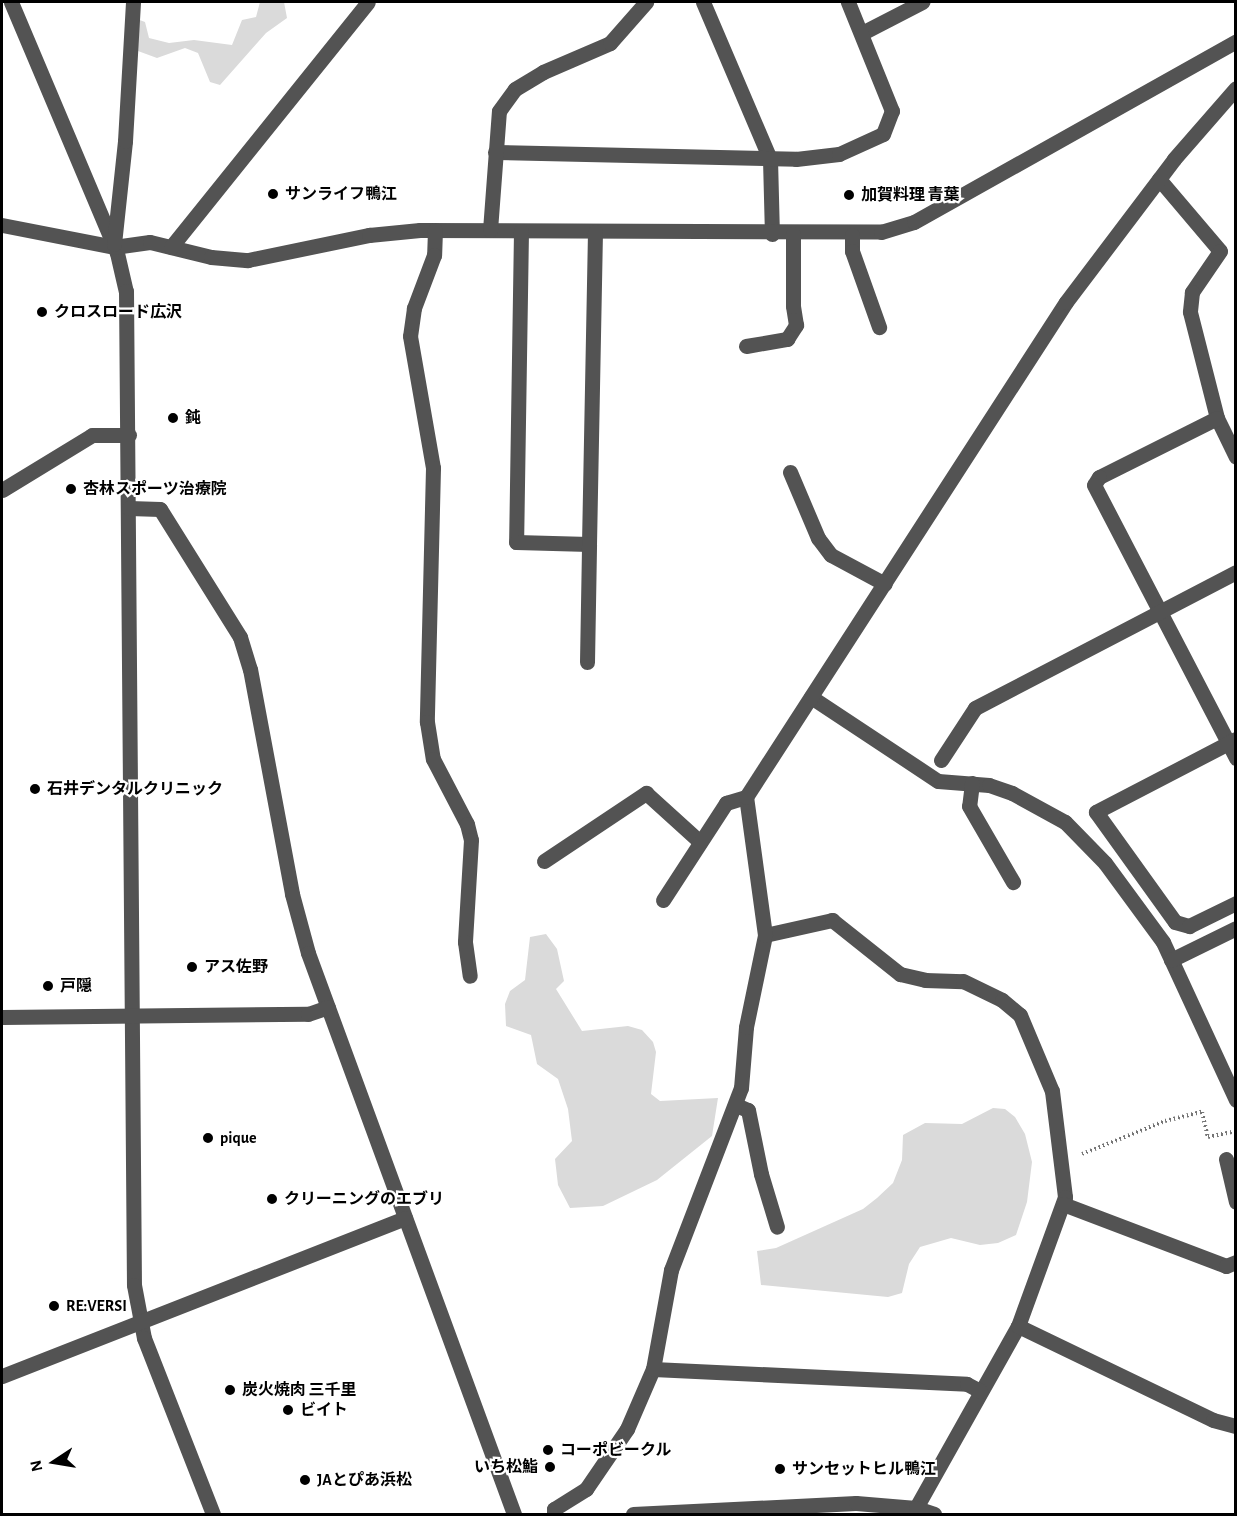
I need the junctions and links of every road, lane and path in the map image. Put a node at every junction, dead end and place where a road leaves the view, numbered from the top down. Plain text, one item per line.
1 (11, 2) edge
2 (133, 2) edge
3 (368, 2) edge
4 (646, 2) edge
5 (703, 2) edge
6 (848, 2) edge
7 (922, 2) edge
8 (862, 33) junction
9 (1236, 41) edge
10 (1236, 88) edge
11 (495, 152) junction
12 (770, 159) junction
13 (1159, 179) junction
14 (2, 225) edge
15 (435, 230) junction
16 (490, 230) junction
17 (521, 231) junction
18 (595, 232) junction
19 (772, 234) junction
20 (793, 234) junction
21 (852, 235) junction
22 (114, 247) junction
23 (171, 247) junction
24 (879, 327) dead end
25 (746, 346) dead end
26 (1216, 418) junction
27 (129, 435) junction
28 (1236, 457) edge
29 (790, 472) dead end
30 (2, 490) edge
31 (129, 508) junction
32 (590, 544) junction
33 (1236, 572) edge
34 (885, 584) junction
35 (1160, 612) junction
36 (587, 662) dead end
37 (811, 697) junction
38 (1232, 741) edge
39 (1236, 758) edge
40 (941, 760) dead end
41 (972, 783) junction
42 (746, 797) junction
43 (700, 842) junction
44 (544, 861) dead end
45 (1013, 882) dead end
46 (663, 900) dead end
47 (1236, 903) edge
48 (1236, 928) edge
49 (765, 935) junction
50 (1171, 960) junction
51 (470, 976) dead end
52 (328, 1006) junction
53 (132, 1016) junction
54 (2, 1017) edge
55 (1236, 1100) edge
56 (736, 1105) junction
57 (1236, 1131) edge
58 (1062, 1159) junction
59 (1226, 1159) dead end
60 (1236, 1202) edge
61 (1063, 1204) junction
62 (405, 1218) junction
63 (777, 1227) dead end
64 (1231, 1264) edge
65 (139, 1322) junction
66 (1018, 1326) junction
67 (653, 1369) junction
68 (2, 1376) edge
69 (980, 1392) junction
70 (1236, 1426) edge
71 (916, 1508) junction
72 (780, 1511) edge
73 (510, 1513) edge
74 (660, 1514) edge
75 (213, 1515) edge
76 (554, 1515) edge
77 (633, 1515) edge
78 (934, 1515) edge

1 - 22 street
2 - 22 street
3 - 23 street
4 - 11 street
5 - 12 street
6 - 8 street
7 - 8 street
8 - 12 street
9 - 21 street
10 - 13 street
11 - 12 street
11 - 16 street
12 - 19 street
13 - 26 street
13 - 34 street
14 - 22 street
15 - 16 street
15 - 23 street
15 - 51 street
16 - 17 street
17 - 18 street
17 - 32 street
18 - 19 street
18 - 32 street
19 - 20 street
20 - 21 street
20 - 25 street
21 - 24 street
22 - 23 street
22 - 27 street
26 - 28 street
26 - 35 street
27 - 30 street
27 - 31 street
29 - 34 street
31 - 52 street
31 - 53 street
32 - 36 street
33 - 35 street
34 - 37 street
35 - 38 street
35 - 40 street
37 - 41 street
37 - 42 street
38 - 39 street
38 - 47 street
41 - 45 street
41 - 50 street
42 - 43 street
42 - 49 street
43 - 44 street
43 - 46 street
48 - 50 street
49 - 56 street
49 - 58 street
50 - 55 street
52 - 53 street
52 - 62 street
53 - 54 street
53 - 65 street
56 - 63 street
56 - 67 street
57 - 58 path
58 - 61 street
59 - 60 street
61 - 64 street
61 - 66 street
62 - 65 street
62 - 73 street
65 - 68 street
65 - 75 street
66 - 69 street
66 - 70 street
67 - 69 street
67 - 76 street
69 - 71 street
71 - 72 street
71 - 78 street
72 - 74 street
74 - 77 street

